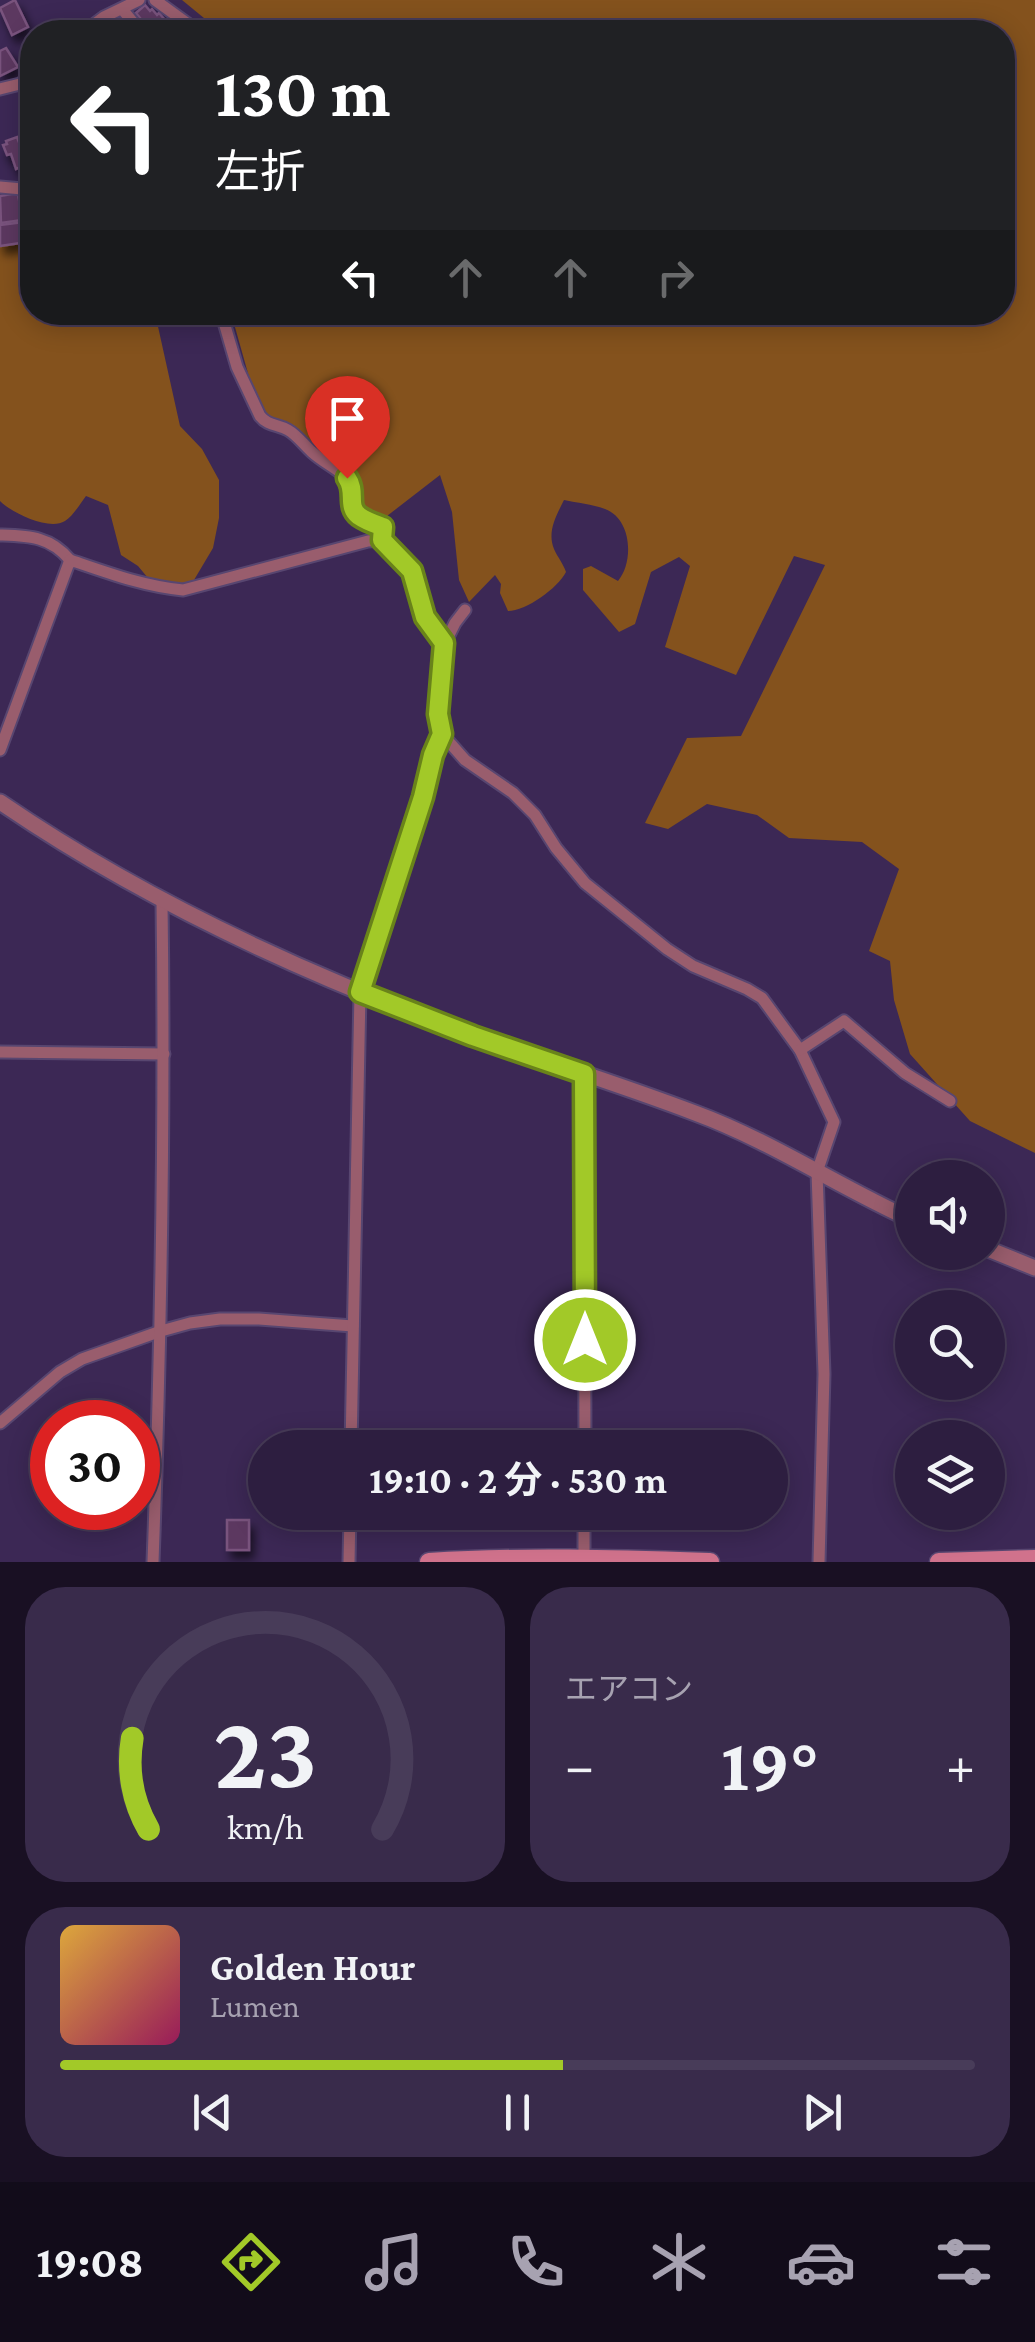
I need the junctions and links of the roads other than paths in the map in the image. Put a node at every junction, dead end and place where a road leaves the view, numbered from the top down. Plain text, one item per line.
1 (140, 0) edge
2 (155, 0) edge
3 (122, 9) junction
4 (106, 20) edge
5 (131, 20) edge
6 (182, 20) edge
7 (225, 325) edge
8 (0, 535) edge
9 (382, 540) junction
10 (70, 560) junction
11 (465, 610) dead end
12 (444, 643) junction
13 (442, 734) junction
14 (0, 750) edge
15 (0, 802) edge
16 (162, 901) junction
17 (360, 992) junction
18 (800, 1050) junction
19 (0, 1052) edge
20 (164, 1054) junction
21 (584, 1074) junction
22 (950, 1101) dead end
23 (818, 1172) junction
24 (895, 1211) edge
25 (1005, 1256) edge
26 (1035, 1268) edge
27 (353, 1326) junction
28 (161, 1331) junction
29 (0, 1423) edge
30 (351, 1430) edge
31 (584, 1430) edge
32 (350, 1530) edge
33 (584, 1530) edge
34 (584, 1558) junction
35 (1035, 1558) edge
36 (498, 1560) edge
37 (154, 1562) edge
38 (349, 1562) edge
39 (429, 1562) edge
40 (710, 1562) edge
41 (819, 1562) edge
42 (940, 1562) edge

1 - 3 street
2 - 6 street
3 - 4 street
3 - 5 street
7 - 9 street
8 - 10 street
9 - 10 street
9 - 12 street
10 - 14 street
11 - 12 street
12 - 13 street
13 - 17 street
13 - 18 street
15 - 16 street
16 - 17 street
16 - 20 street
17 - 21 street
17 - 27 street
18 - 22 street
18 - 23 street
19 - 20 street
20 - 28 street
21 - 23 street
21 - 31 street
23 - 24 street
23 - 41 street
25 - 26 street
27 - 28 street
27 - 30 street
28 - 29 street
28 - 37 street
32 - 38 street
33 - 34 street
34 - 36 main road
34 - 40 main road
35 - 42 main road
36 - 39 main road

